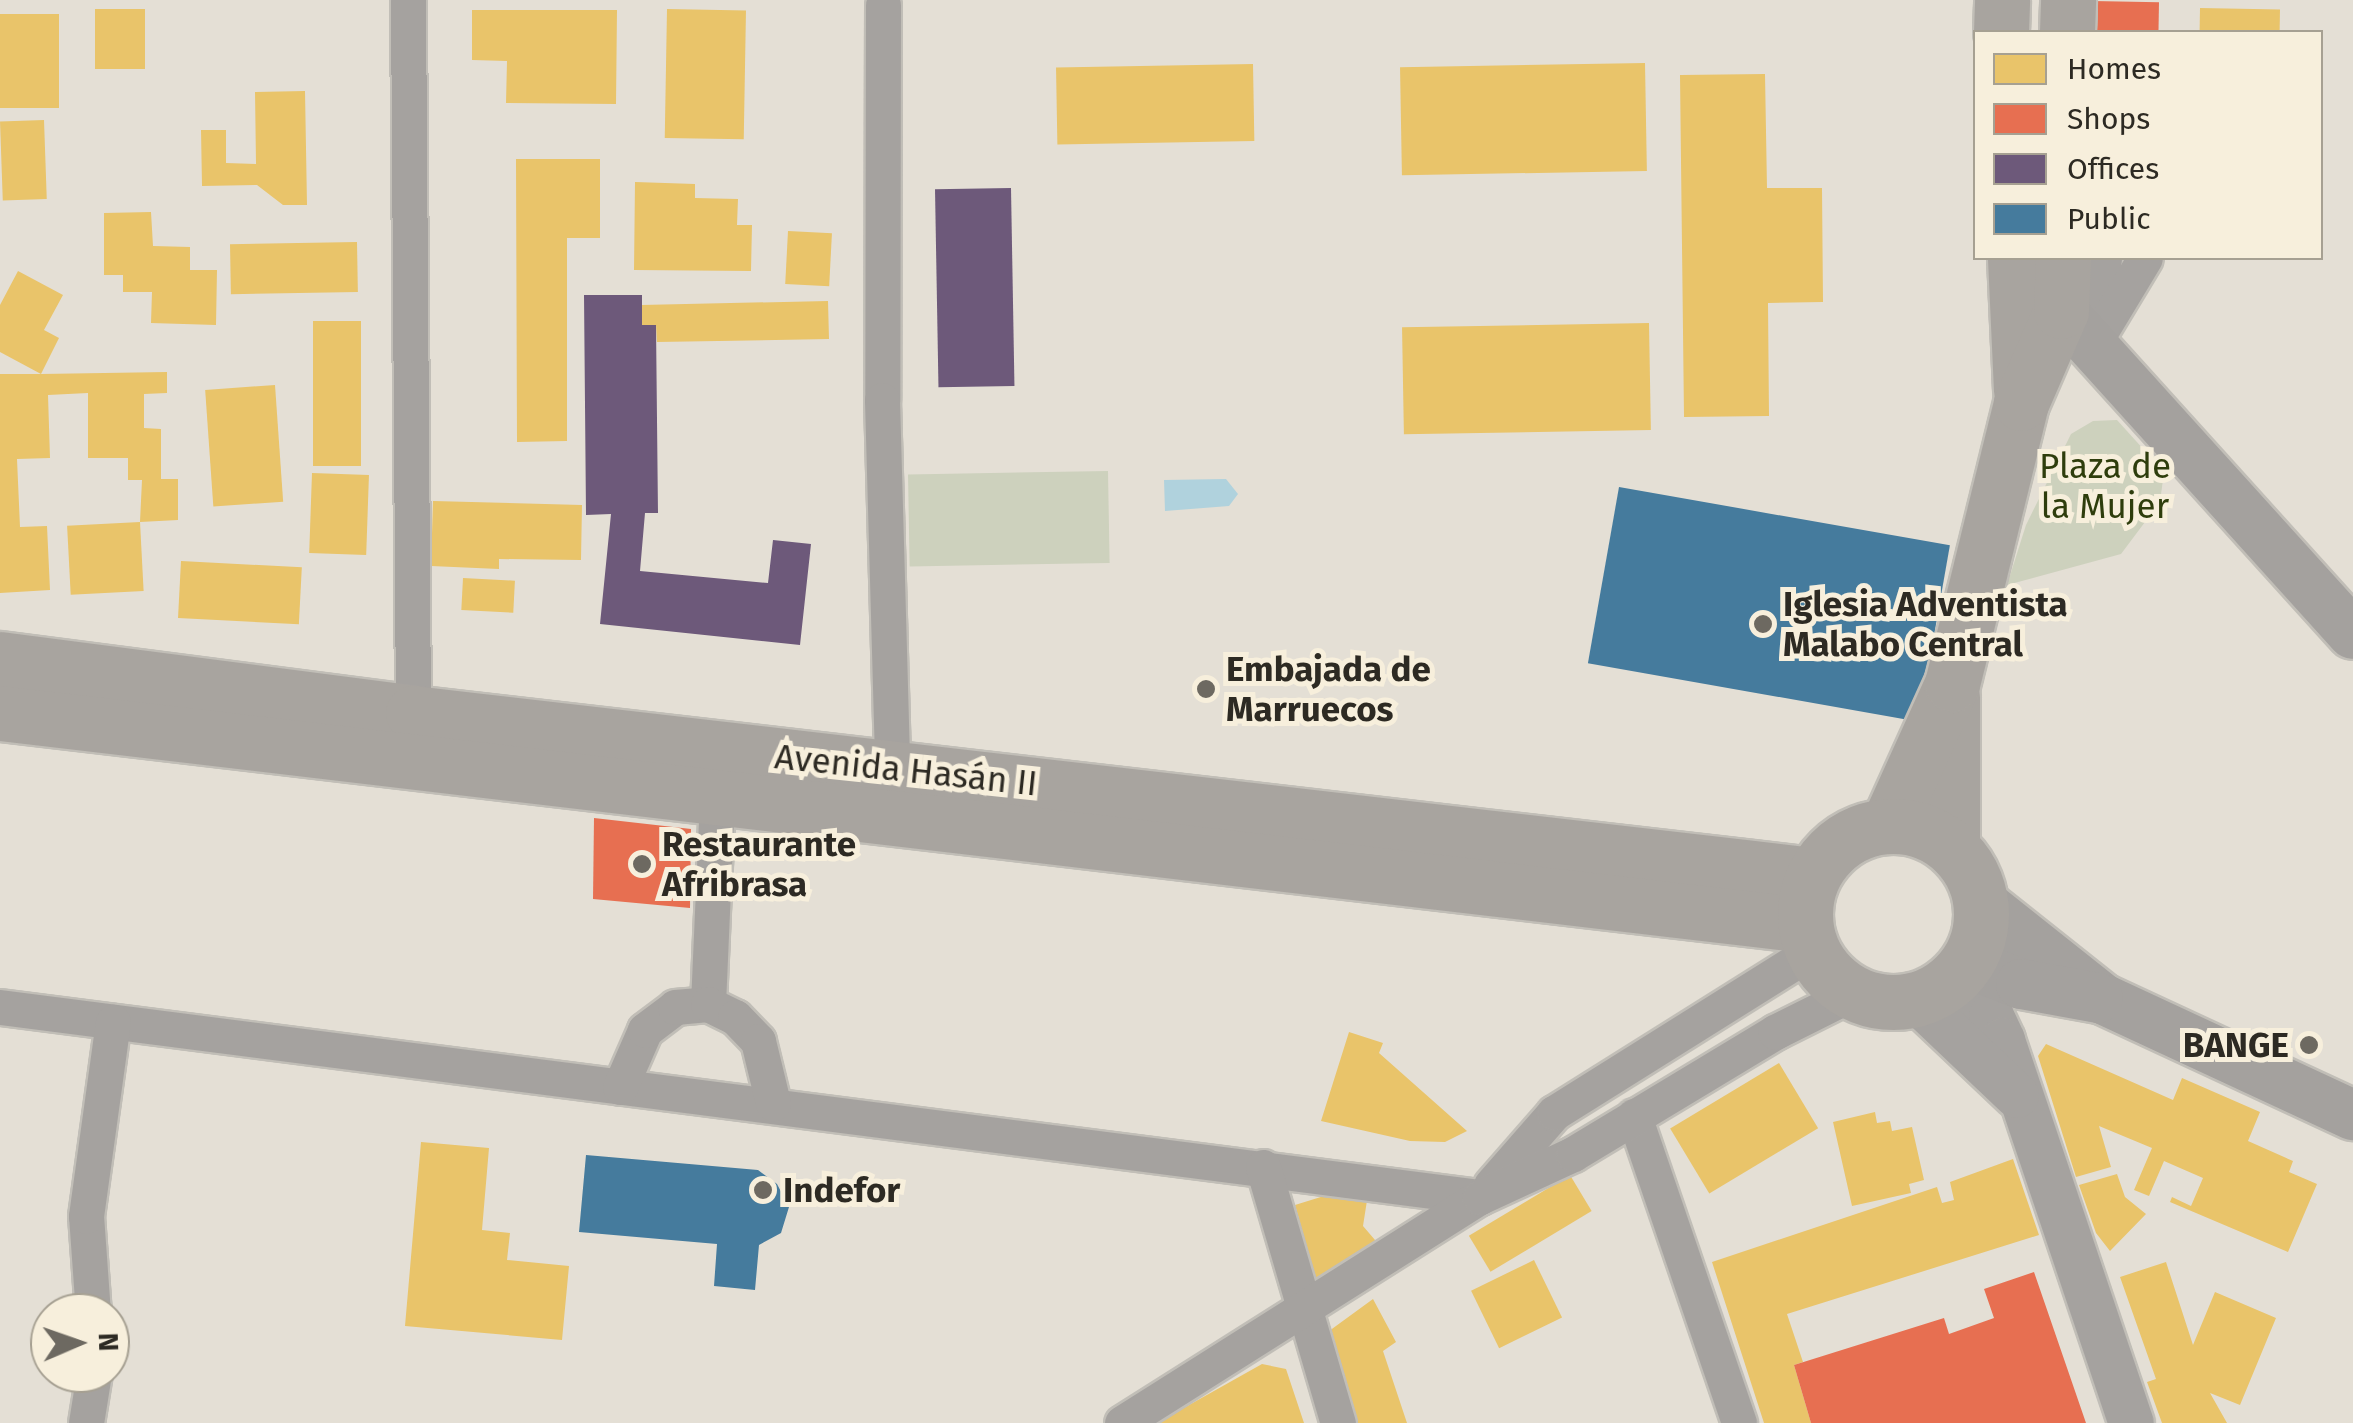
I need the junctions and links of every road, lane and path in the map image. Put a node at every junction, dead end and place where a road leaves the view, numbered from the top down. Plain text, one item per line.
1 (408, 0) edge
2 (2002, 0) edge
3 (2068, 0) edge
4 (880, 2) edge
5 (2001, 30) edge
6 (2066, 30) edge
7 (2062, 260) edge
8 (2101, 260) edge
9 (2140, 260) edge
10 (2045, 301) edge
11 (2353, 634) edge
12 (0, 658) edge
13 (1952, 684) junction
14 (412, 713) junction
15 (0, 714) edge
16 (892, 768) junction
17 (716, 800) junction
18 (1888, 824) junction
19 (1952, 848) junction
20 (1981, 902) junction
21 (1810, 917) junction
22 (1946, 980) junction
23 (1853, 994) junction
24 (2103, 999) junction
25 (708, 1004) junction
26 (0, 1007) edge
27 (113, 1022) junction
28 (620, 1087) junction
29 (773, 1103) junction
30 (2353, 1115) edge
31 (1634, 1116) junction
32 (1264, 1168) junction
33 (1480, 1196) junction
34 (92, 1293) edge
35 (1303, 1311) junction
36 (91, 1393) edge
37 (86, 1423) edge
38 (1122, 1423) edge
39 (1338, 1423) edge
40 (1739, 1423) edge
41 (2131, 1423) edge

1 - 14 street
2 - 5 main road
3 - 6 main road
4 - 16 street
7 - 10 main road
8 - 10 street
9 - 10 street
10 - 11 main road
10 - 13 main road
12 - 14 main road, Avenida Hasán II
13 - 18 main road
13 - 19 main road
14 - 16 main road, Avenida Hasán II
15 - 17 main road, Avenida Hasán II
16 - 21 main road, Avenida Hasán II
17 - 21 main road, Avenida Hasán II
17 - 25 street
18 - 19 main road
18 - 21 main road
19 - 20 main road
20 - 22 main road
20 - 24 main road
21 - 23 main road
21 - 33 street
22 - 23 main road
22 - 24 main road
22 - 41 street
23 - 31 street
24 - 30 main road
25 - 28 street
25 - 29 street
26 - 27 street
27 - 28 street
27 - 34 street
28 - 29 street
29 - 32 street
31 - 33 street
31 - 40 street
32 - 33 street
32 - 35 street
33 - 35 street
35 - 38 street
35 - 39 street
36 - 37 street

